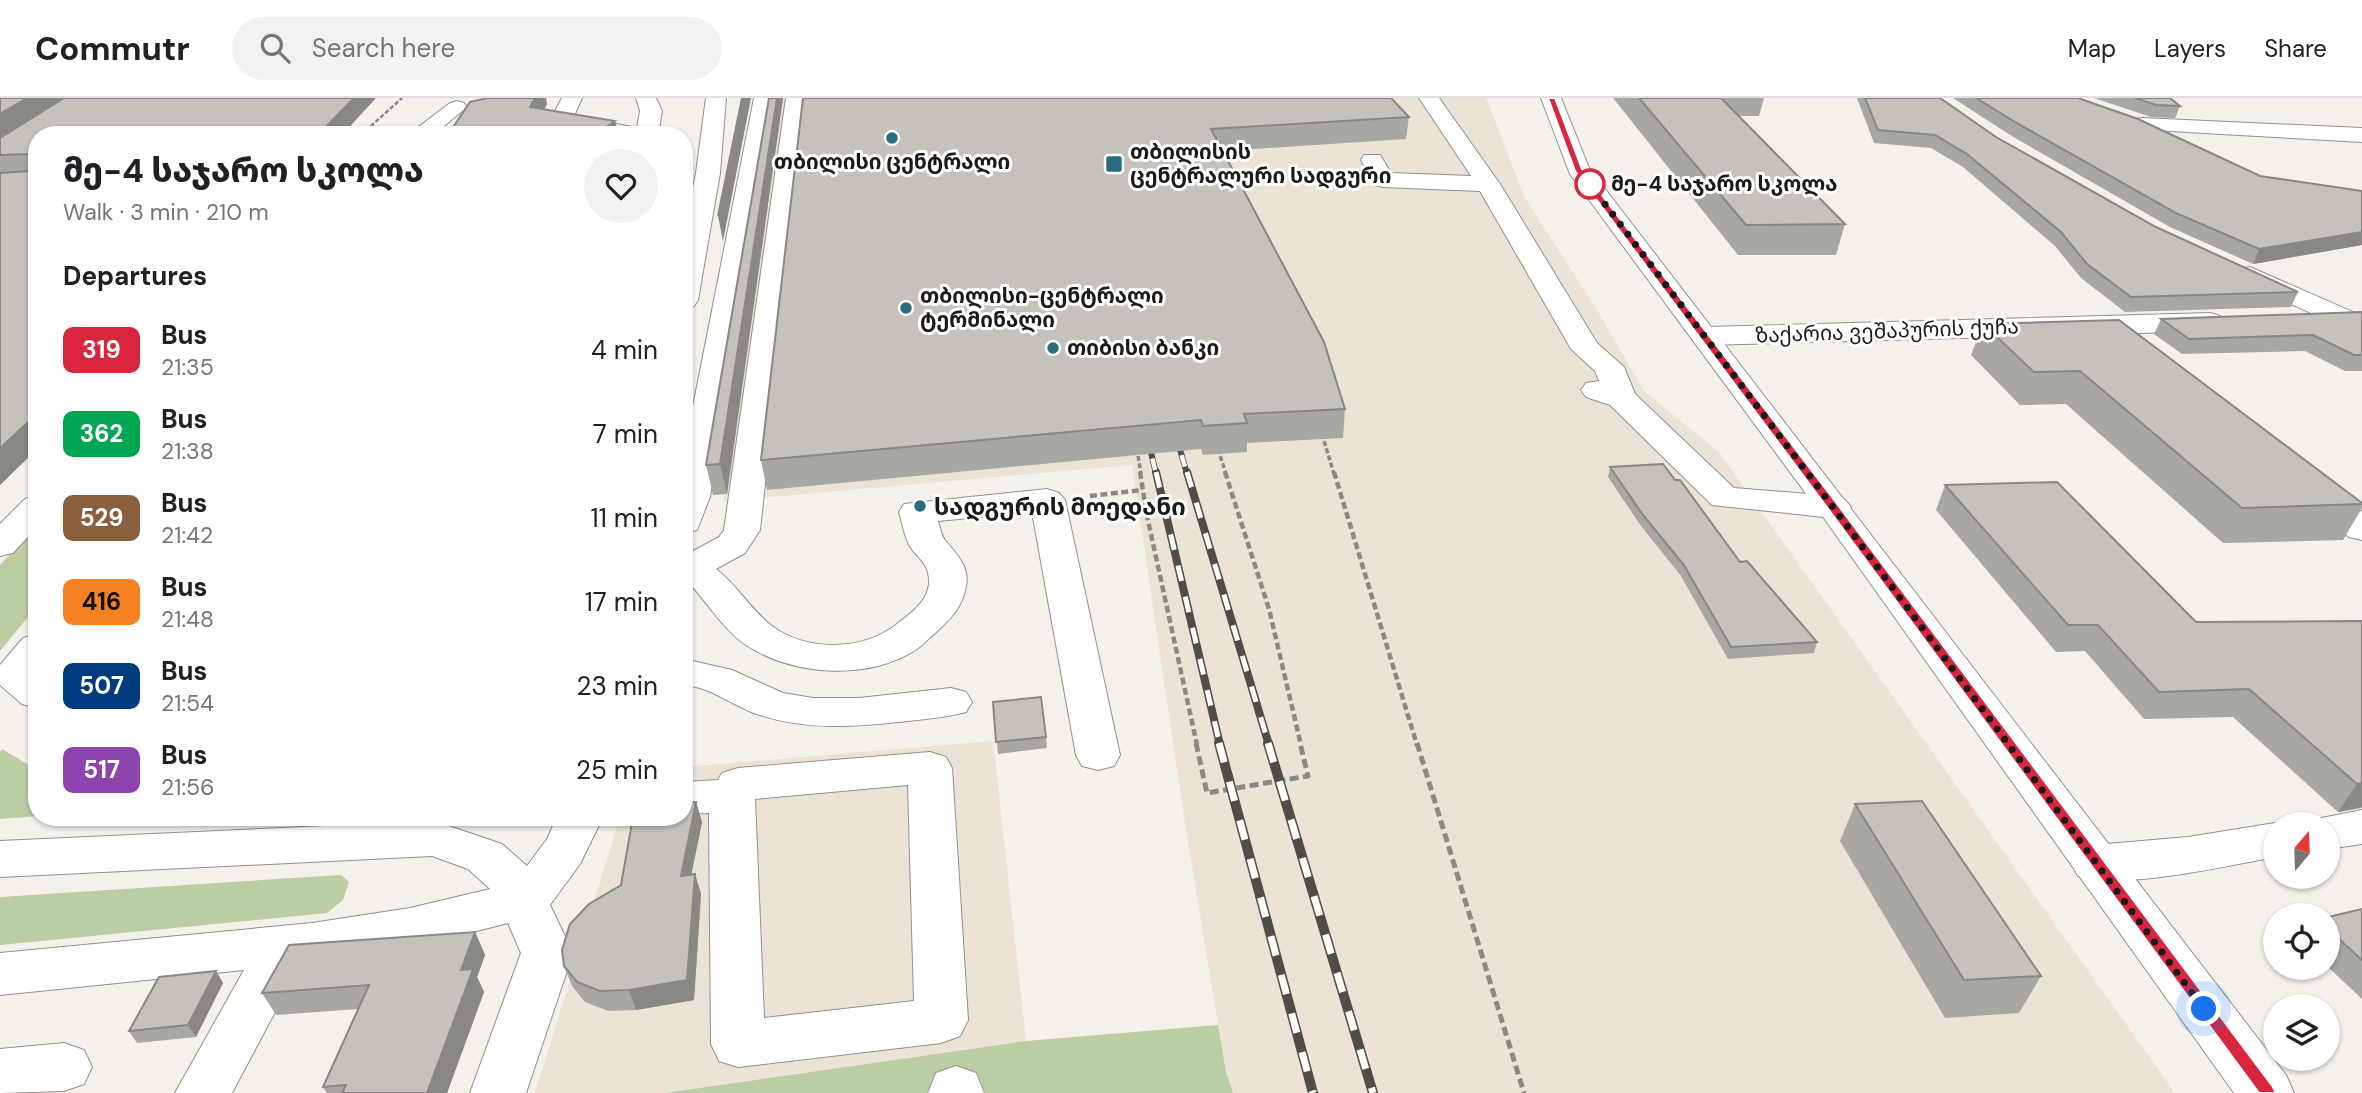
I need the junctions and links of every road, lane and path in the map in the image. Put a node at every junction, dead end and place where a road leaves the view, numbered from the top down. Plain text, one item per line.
1 (402, 98) edge
2 (572, 98) edge
3 (646, 98) edge
4 (716, 98) edge
5 (764, 98) edge
6 (796, 98) edge
7 (1429, 98) edge
8 (1551, 98) edge
9 (458, 102) edge
10 (2119, 117) edge
11 (2142, 124) junction
12 (371, 126) edge
13 (430, 126) edge
14 (459, 126) edge
15 (592, 126) edge
16 (648, 126) edge
17 (2362, 135) edge
18 (2187, 147) edge
19 (1371, 160) dead end
20 (1488, 184) junction
21 (693, 252) edge
22 (2233, 268) edge
23 (2287, 319) edge
24 (2356, 320) edge
25 (2232, 321) edge
26 (2093, 325) junction
27 (1706, 336) junction
28 (2125, 350) edge
29 (1321, 433) edge
30 (1214, 436) edge
31 (1138, 456) edge
32 (2288, 474) edge
33 (693, 497) edge
34 (1833, 507) junction
35 (28, 515) edge
36 (2362, 529) edge
37 (0, 545) edge
38 (693, 567) edge
39 (693, 573) edge
40 (693, 673) edge
41 (951, 702) dead end
42 (1098, 755) dead end
43 (732, 795) junction
44 (693, 797) edge
45 (575, 826) edge
46 (2362, 827) edge
47 (2340, 830) edge
48 (2263, 842) edge
49 (0, 859) edge
50 (2095, 863) junction
51 (525, 899) junction
52 (284, 946) junction
53 (0, 974) edge
54 (64, 1067) dead end
55 (0, 1073) edge
56 (203, 1093) edge
57 (498, 1093) edge
58 (1524, 1093) edge
59 (2266, 1093) edge

1 - 12 path
2 - 15 main road
3 - 16 main road
4 - 21 main road
5 - 33 main road
6 - 38 main road
7 - 20 main road
8 - 27 main road
9 - 13 main road
9 - 14 main road
10 - 11 main road
11 - 17 main road
11 - 18 main road
19 - 20 main road
20 - 34 main road
22 - 24 main road
23 - 24 main road
25 - 26 main road, ზაქარია ვეშაპურის ქუჩა
26 - 27 main road, ზაქარია ვეშაპურის ქუჩა
26 - 28 main road
27 - 34 main road
29 - 58 path
30 - 31 path
32 - 36 main road
34 - 50 main road
35 - 37 main road
39 - 42 main road
40 - 41 main road
43 - 43 main road
43 - 44 main road
45 - 51 main road
46 - 47 main road
48 - 50 main road
49 - 51 main road
50 - 59 main road
51 - 52 main road
51 - 57 main road
52 - 53 main road
52 - 56 main road
54 - 55 main road

